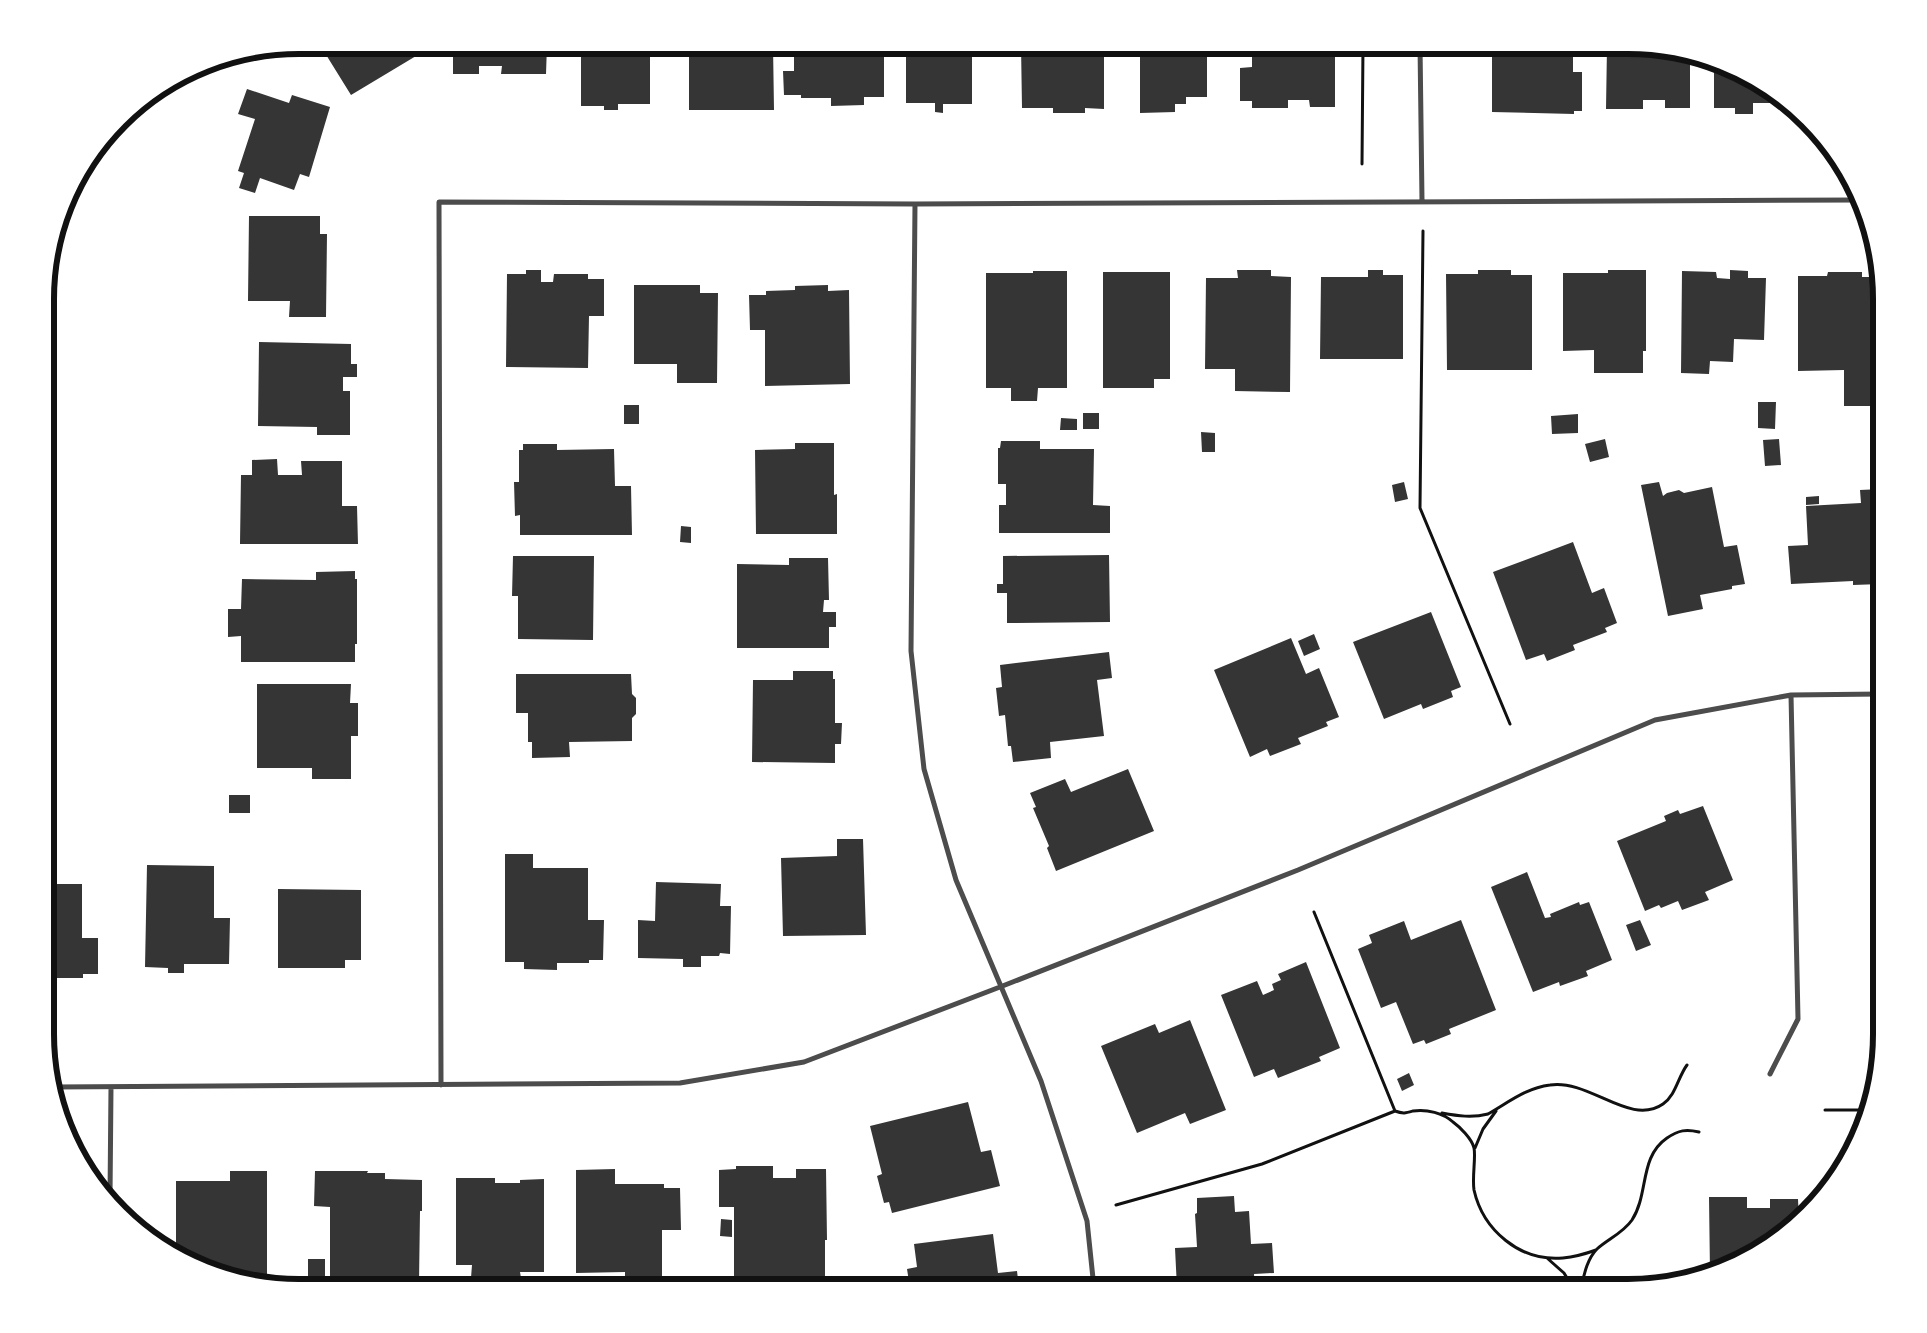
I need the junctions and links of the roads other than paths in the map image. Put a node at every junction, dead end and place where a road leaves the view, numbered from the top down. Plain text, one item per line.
1 (1420, 54) edge
2 (1853, 200) edge
3 (1422, 201) junction
4 (915, 204) junction
5 (1873, 694) edge
6 (1791, 695) junction
7 (1000, 987) junction
8 (1770, 1074) dead end
9 (441, 1085) junction
10 (59, 1087) edge
11 (111, 1087) junction
12 (110, 1190) edge
13 (1093, 1279) edge

1 - 3 street
2 - 3 street
3 - 4 street
4 - 7 street
4 - 9 street
5 - 6 street
6 - 7 street
6 - 8 street
7 - 9 street
7 - 13 street
9 - 11 street
10 - 11 street
11 - 12 street

